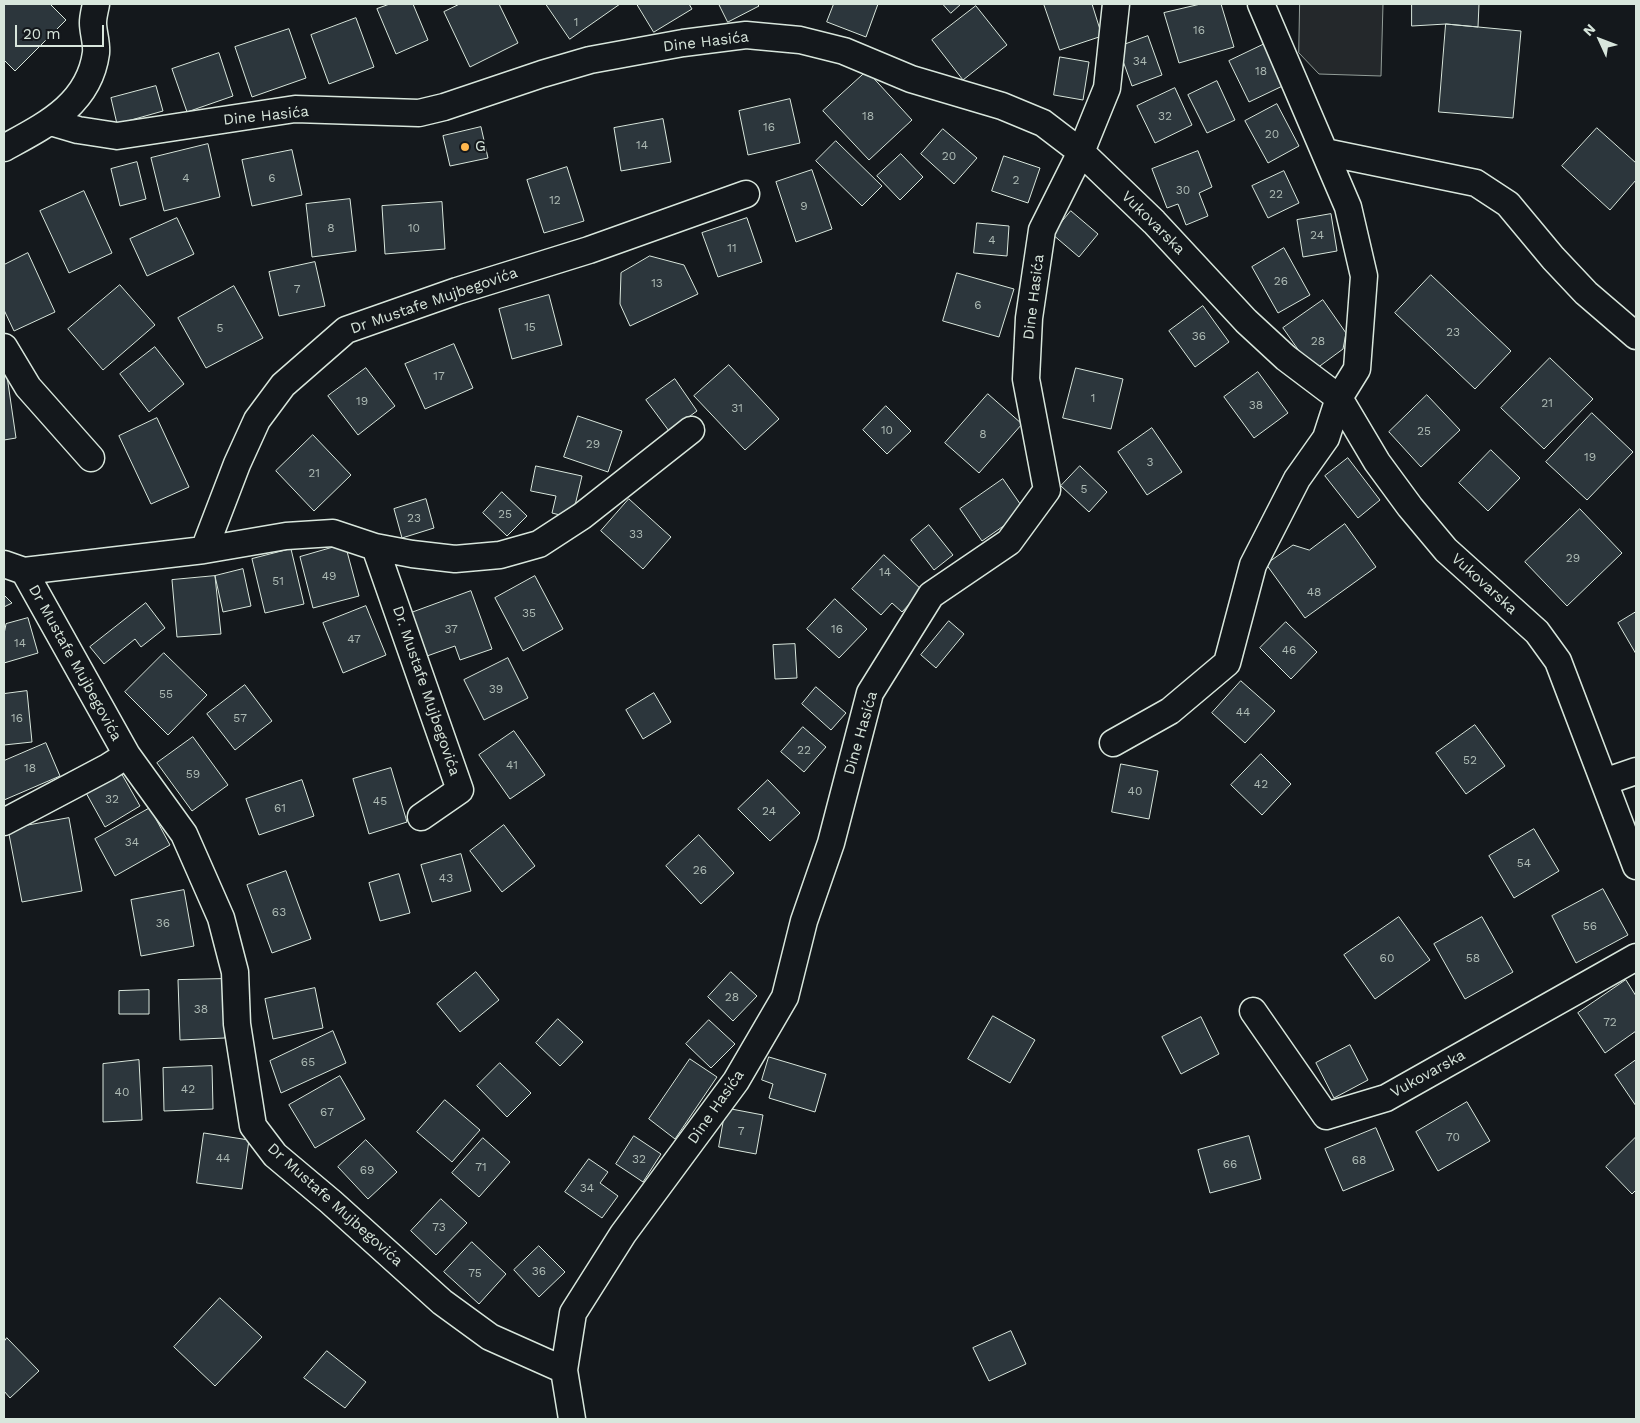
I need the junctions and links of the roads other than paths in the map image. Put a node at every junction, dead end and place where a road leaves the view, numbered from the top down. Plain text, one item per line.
1 (96, 4) edge
2 (1116, 4) edge
3 (1261, 4) edge
4 (51, 122) junction
5 (4, 148) edge
6 (1081, 152) junction
7 (1325, 152) junction
8 (746, 194) dead end
9 (1636, 336) edge
10 (4, 347) edge
11 (1339, 398) junction
12 (691, 430) dead end
13 (91, 458) dead end
14 (375, 547) junction
15 (204, 550) junction
16 (14, 568) edge
17 (1113, 743) dead end
18 (127, 755) junction
19 (1636, 771) edge
20 (1604, 782) junction
21 (421, 816) dead end
22 (4, 822) edge
23 (1636, 866) edge
24 (1636, 957) edge
25 (1253, 1011) dead end
26 (564, 1370) junction
27 (572, 1419) edge

1 - 4 street
2 - 6 street
3 - 7 street
4 - 5 street
4 - 6 street, Dine Hasića
6 - 11 street, Vukovarska
6 - 26 street, Dine Hasića
7 - 9 street
7 - 11 street
8 - 15 street, Dr Mustafe Mujbegovića
10 - 13 street
11 - 17 street
11 - 20 street, Vukovarska
12 - 14 street, Dr Mustafe Mujbegovića
14 - 15 street, Dr Mustafe Mujbegovića
14 - 21 street, Dr. Mustafe Mujbegovića
15 - 16 street, Dr Mustafe Mujbegovića
16 - 18 street, Dr Mustafe Mujbegovića
18 - 22 street, Dr Mustafe Mujbegovića
18 - 26 street, Dr Mustafe Mujbegovića
19 - 20 street
20 - 23 street, Vukovarska
24 - 25 street, Vukovarska
26 - 27 street

